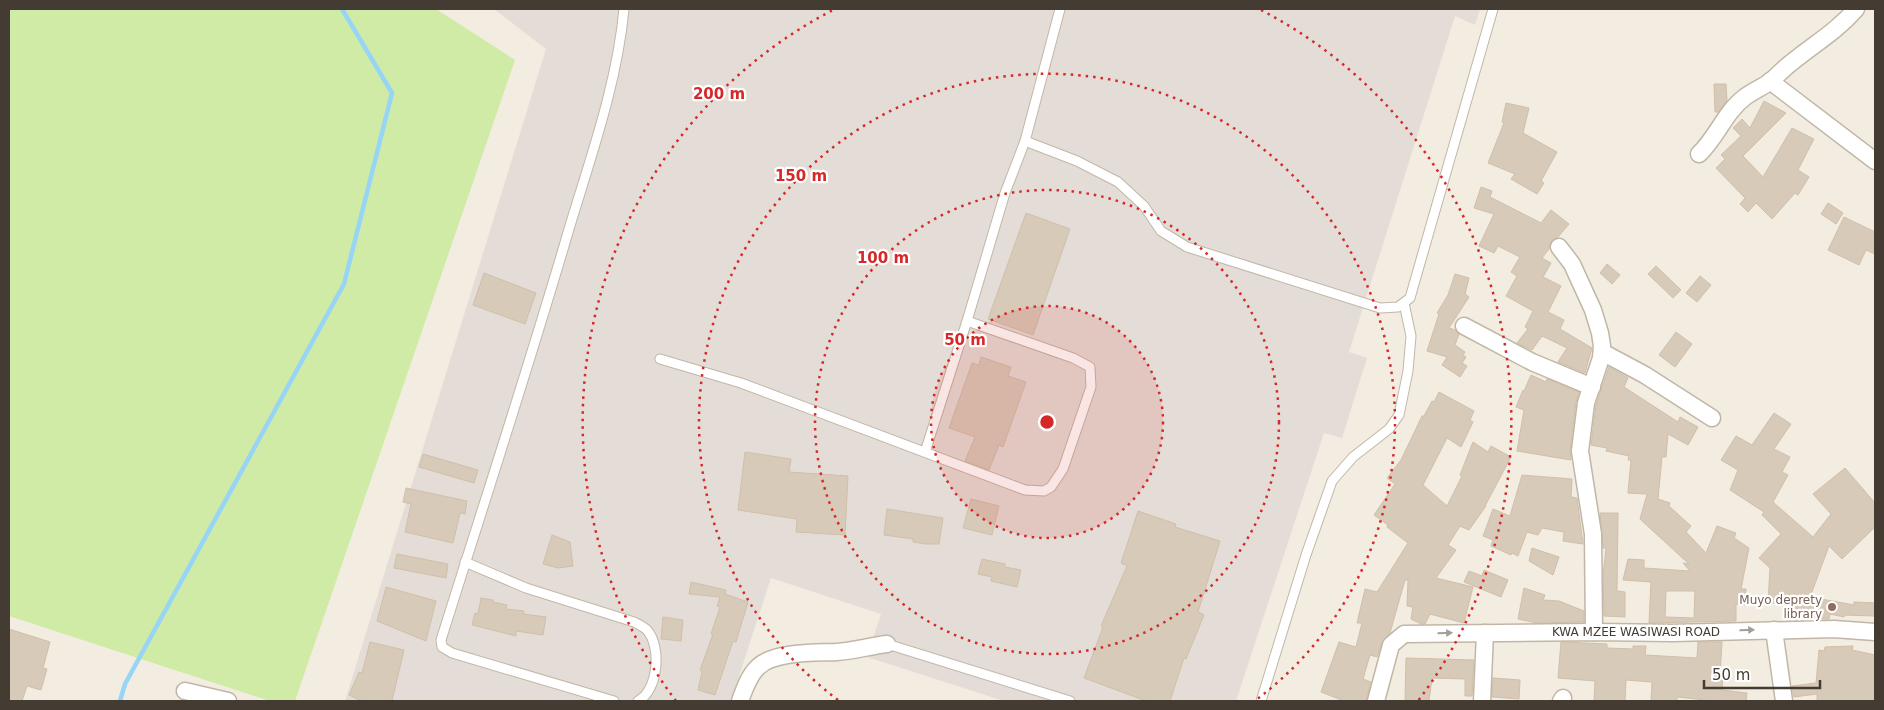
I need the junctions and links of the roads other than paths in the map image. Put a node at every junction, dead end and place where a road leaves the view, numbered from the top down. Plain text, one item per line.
1 (624, 9) edge
2 (1060, 9) edge
3 (1494, 9) edge
4 (1856, 9) edge
5 (1770, 82) junction
6 (1025, 141) junction
7 (1699, 154) dead end
8 (1875, 161) edge
9 (1559, 247) dead end
10 (1404, 303) junction
11 (967, 321) junction
12 (1464, 326) dead end
13 (1602, 352) junction
14 (660, 359) dead end
15 (1592, 387) junction
16 (1712, 418) dead end
17 (925, 452) junction
18 (465, 562) junction
19 (1774, 630) junction
20 (1594, 632) junction
21 (1875, 632) edge
22 (1485, 633) junction
23 (887, 644) joint
24 (185, 691) dead end
25 (228, 701) edge
26 (614, 701) edge
27 (638, 701) edge
28 (740, 701) edge
29 (1070, 701) edge
30 (1261, 701) edge
31 (1376, 701) edge
32 (1482, 701) edge
33 (1784, 701) edge

1 - 18 lane
2 - 6 lane
3 - 10 lane
4 - 5 street
5 - 7 street
5 - 8 street
6 - 10 lane
6 - 11 lane
9 - 13 street
10 - 30 lane
11 - 17 lane
11 - 17 lane
12 - 15 street
13 - 15 street
13 - 16 street
14 - 17 lane
15 - 20 street
18 - 26 lane
18 - 27 lane
20 -> 19 street, KWA MZEE WASIWASI ROAD
19 - 21 street, KWA MZEE WASIWASI ROAD
19 - 33 street
20 - 22 street, KWA MZEE WASIWASI ROAD
31 -> 22 street, KWA MZEE WASIWASI ROAD
22 - 32 street
23 - 28 street
23 - 29 lane
24 - 25 street

